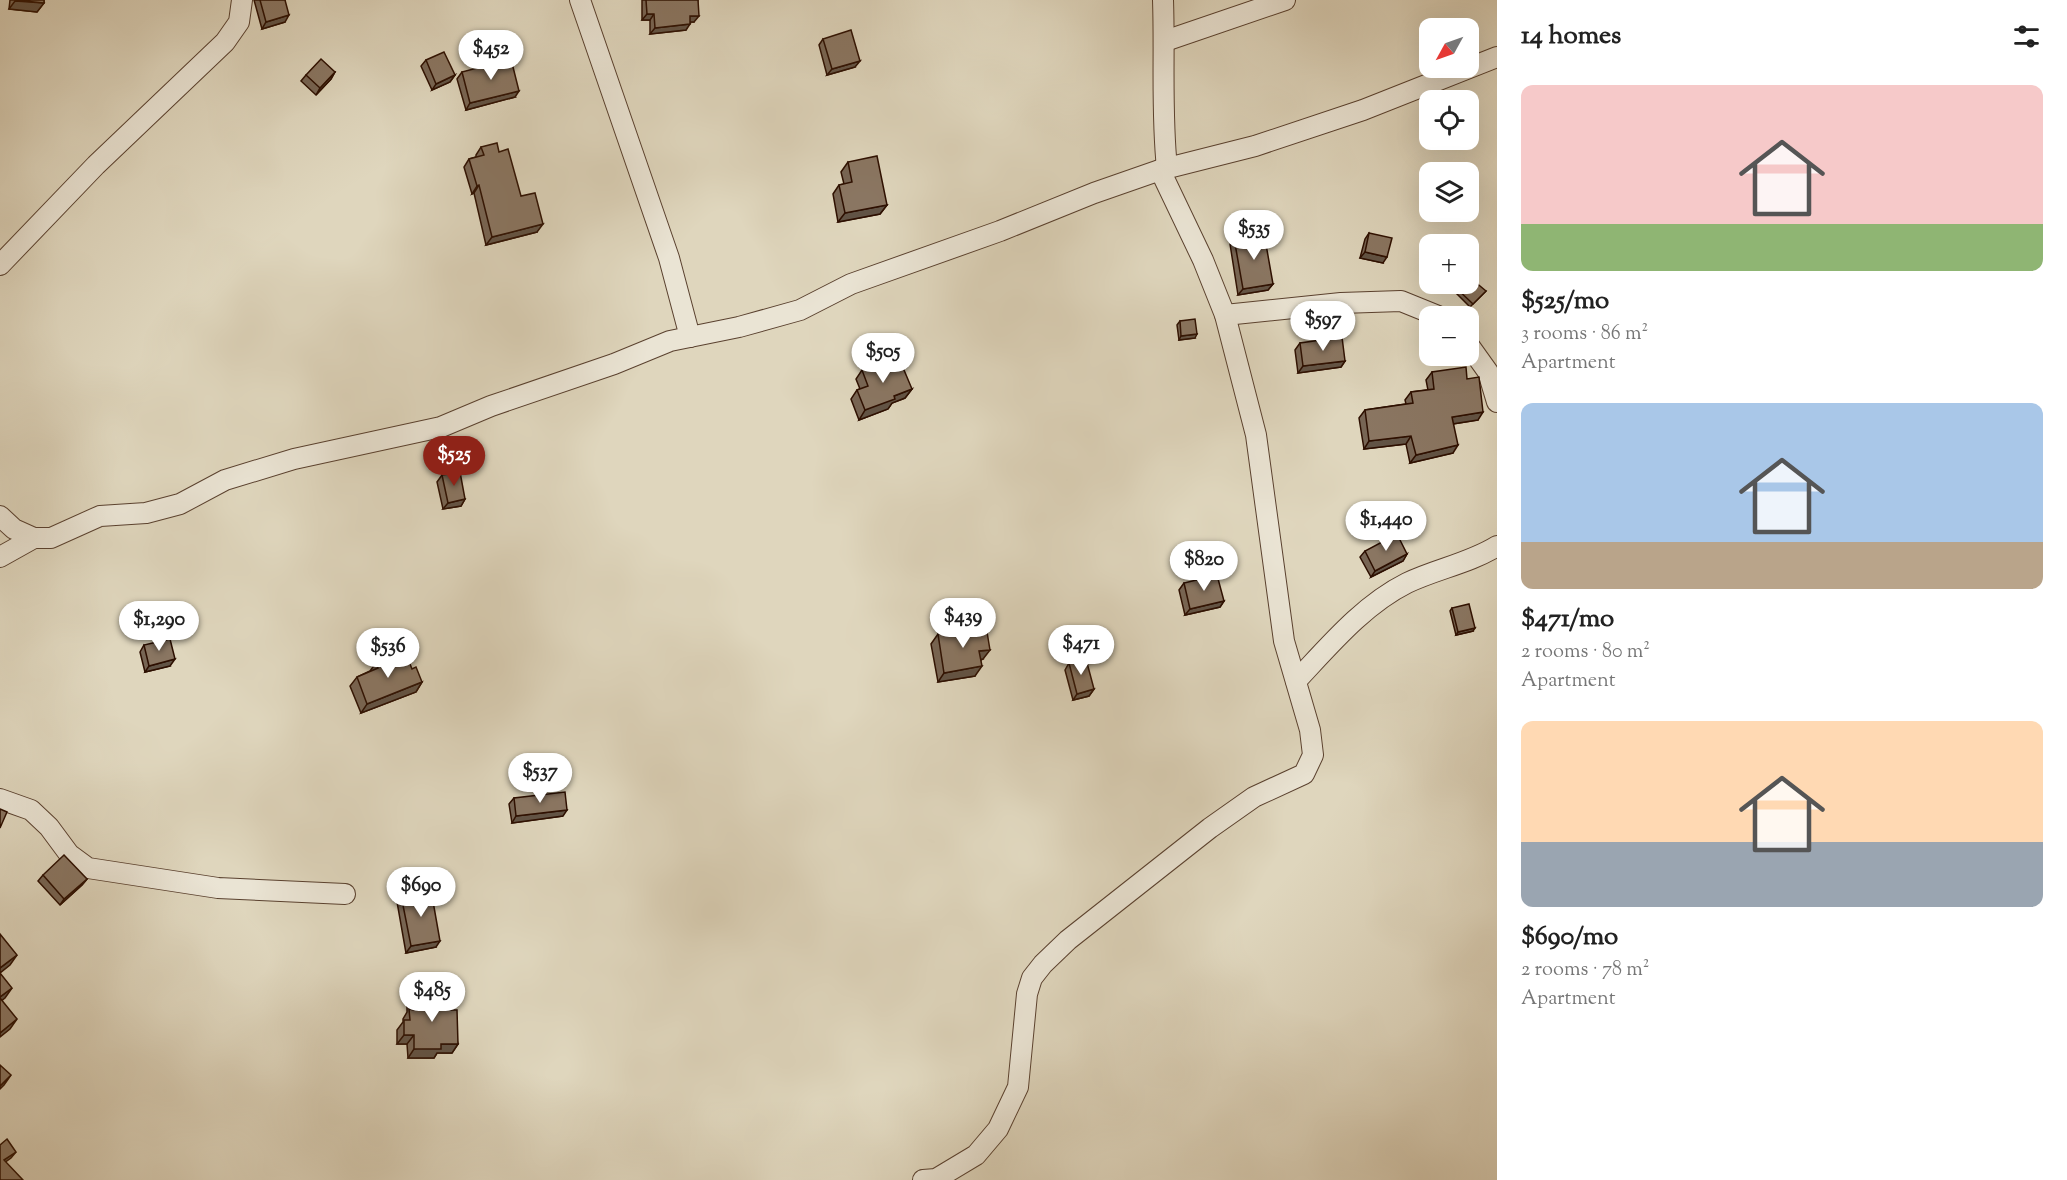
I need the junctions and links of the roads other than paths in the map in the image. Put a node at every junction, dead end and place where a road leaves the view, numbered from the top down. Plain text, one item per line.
1 (242, 0) edge
2 (580, 0) edge
3 (1163, 0) edge
4 (1285, 0) edge
5 (1165, 40) junction
6 (1497, 57) edge
7 (1164, 169) junction
8 (0, 265) edge
9 (1419, 308) edge
10 (1225, 315) junction
11 (690, 337) junction
12 (1479, 359) edge
13 (1497, 402) edge
14 (0, 516) edge
15 (34, 538) junction
16 (1495, 552) edge
17 (0, 556) edge
18 (1296, 681) junction
19 (0, 799) edge
20 (345, 894) dead end
21 (923, 1180) edge

1 - 8 street
2 - 11 street
3 - 5 street
4 - 5 street
5 - 7 street
6 - 7 street
7 - 10 street
7 - 11 street
9 - 10 street
10 - 18 street
11 - 15 street
12 - 13 street
14 - 15 street
15 - 17 street
16 - 18 street
18 - 21 street
19 - 20 street

